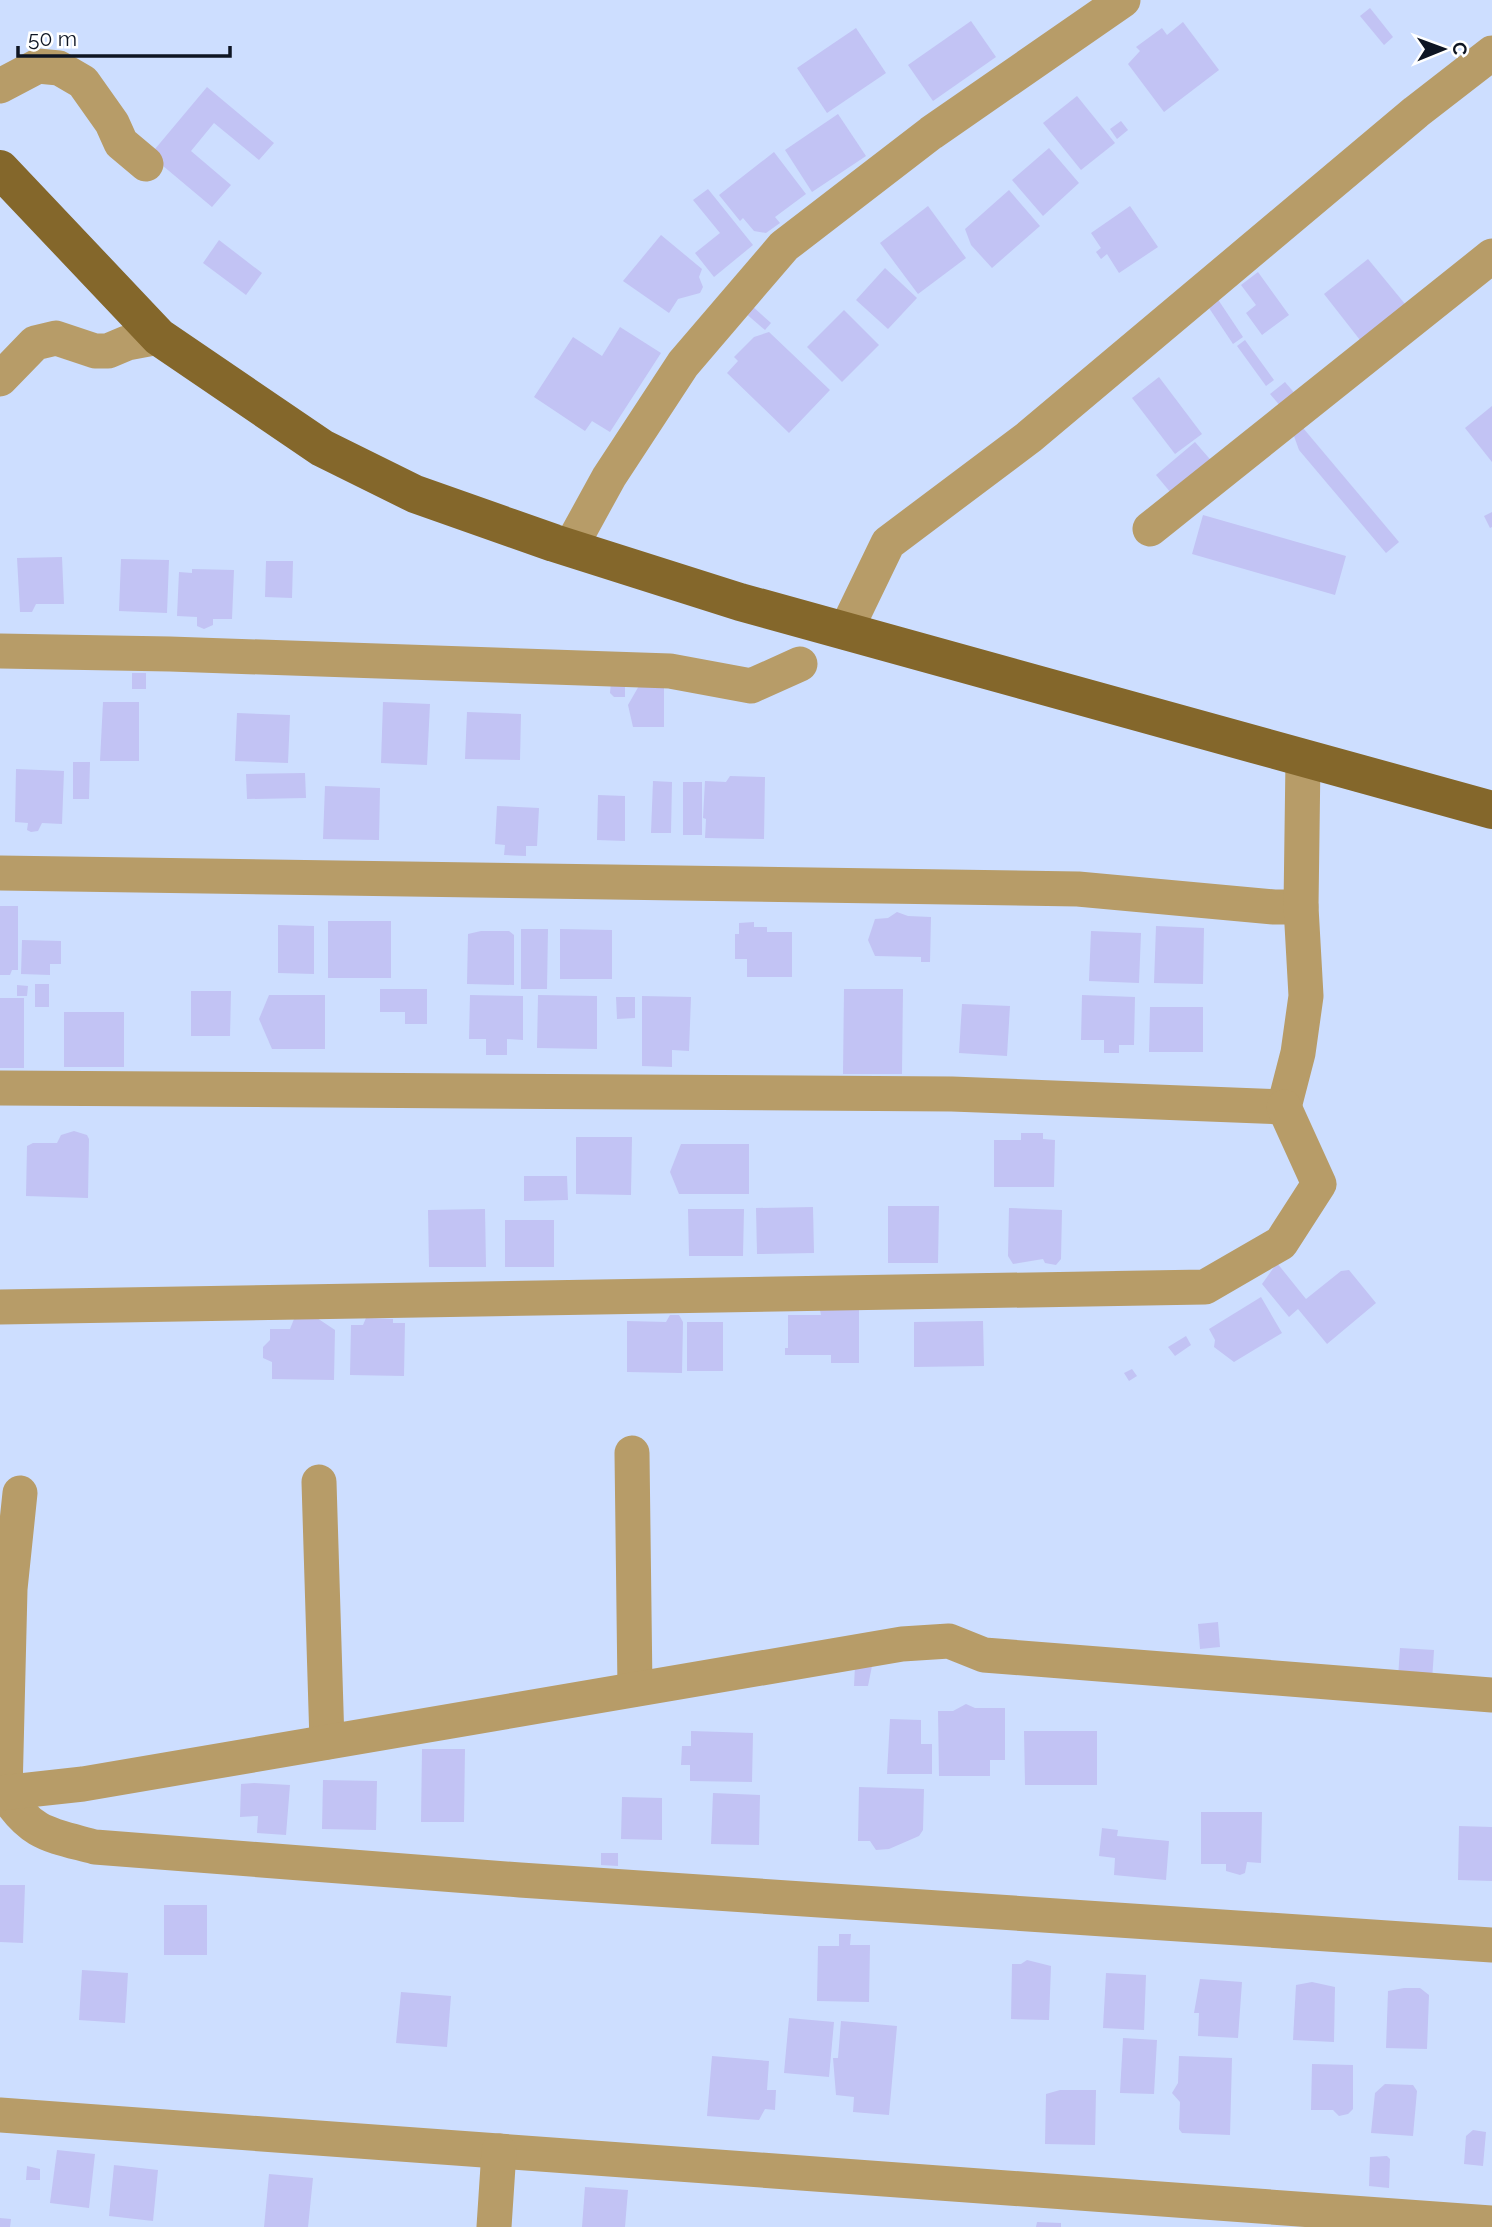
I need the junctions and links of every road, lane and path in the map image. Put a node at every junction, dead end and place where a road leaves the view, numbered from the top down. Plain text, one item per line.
1 (1123, 0) edge
2 (1492, 53) edge
3 (0, 86) edge
4 (146, 164) dead end
5 (0, 169) edge
6 (1492, 256) edge
7 (159, 337) junction
8 (0, 379) edge
9 (1150, 529) dead end
10 (570, 548) junction
11 (845, 632) junction
12 (0, 651) edge
13 (800, 664) dead end
14 (1303, 759) junction
15 (1492, 810) edge
16 (0, 873) edge
17 (1301, 907) junction
18 (0, 1088) edge
19 (1284, 1107) junction
20 (0, 1307) edge
21 (632, 1453) dead end
22 (319, 1482) dead end
23 (20, 1493) dead end
24 (635, 1689) junction
25 (1492, 1695) edge
26 (327, 1742) junction
27 (3, 1793) edge
28 (1492, 1945) edge
29 (0, 2115) edge
30 (499, 2151) junction
31 (1492, 2222) edge
32 (494, 2227) edge

1 - 10 street
2 - 11 street
3 - 4 street
5 - 7 main road
6 - 9 street
7 - 8 street
7 - 10 main road
10 - 11 main road
11 - 14 main road
12 - 13 street
14 - 15 main road
14 - 17 street
16 - 17 street
17 - 19 street
18 - 19 street
19 - 20 street
21 - 24 street
22 - 26 street
23 - 27 street
24 - 25 street
24 - 26 street
26 - 27 street
27 - 28 street
29 - 30 street
30 - 31 street
30 - 32 street

